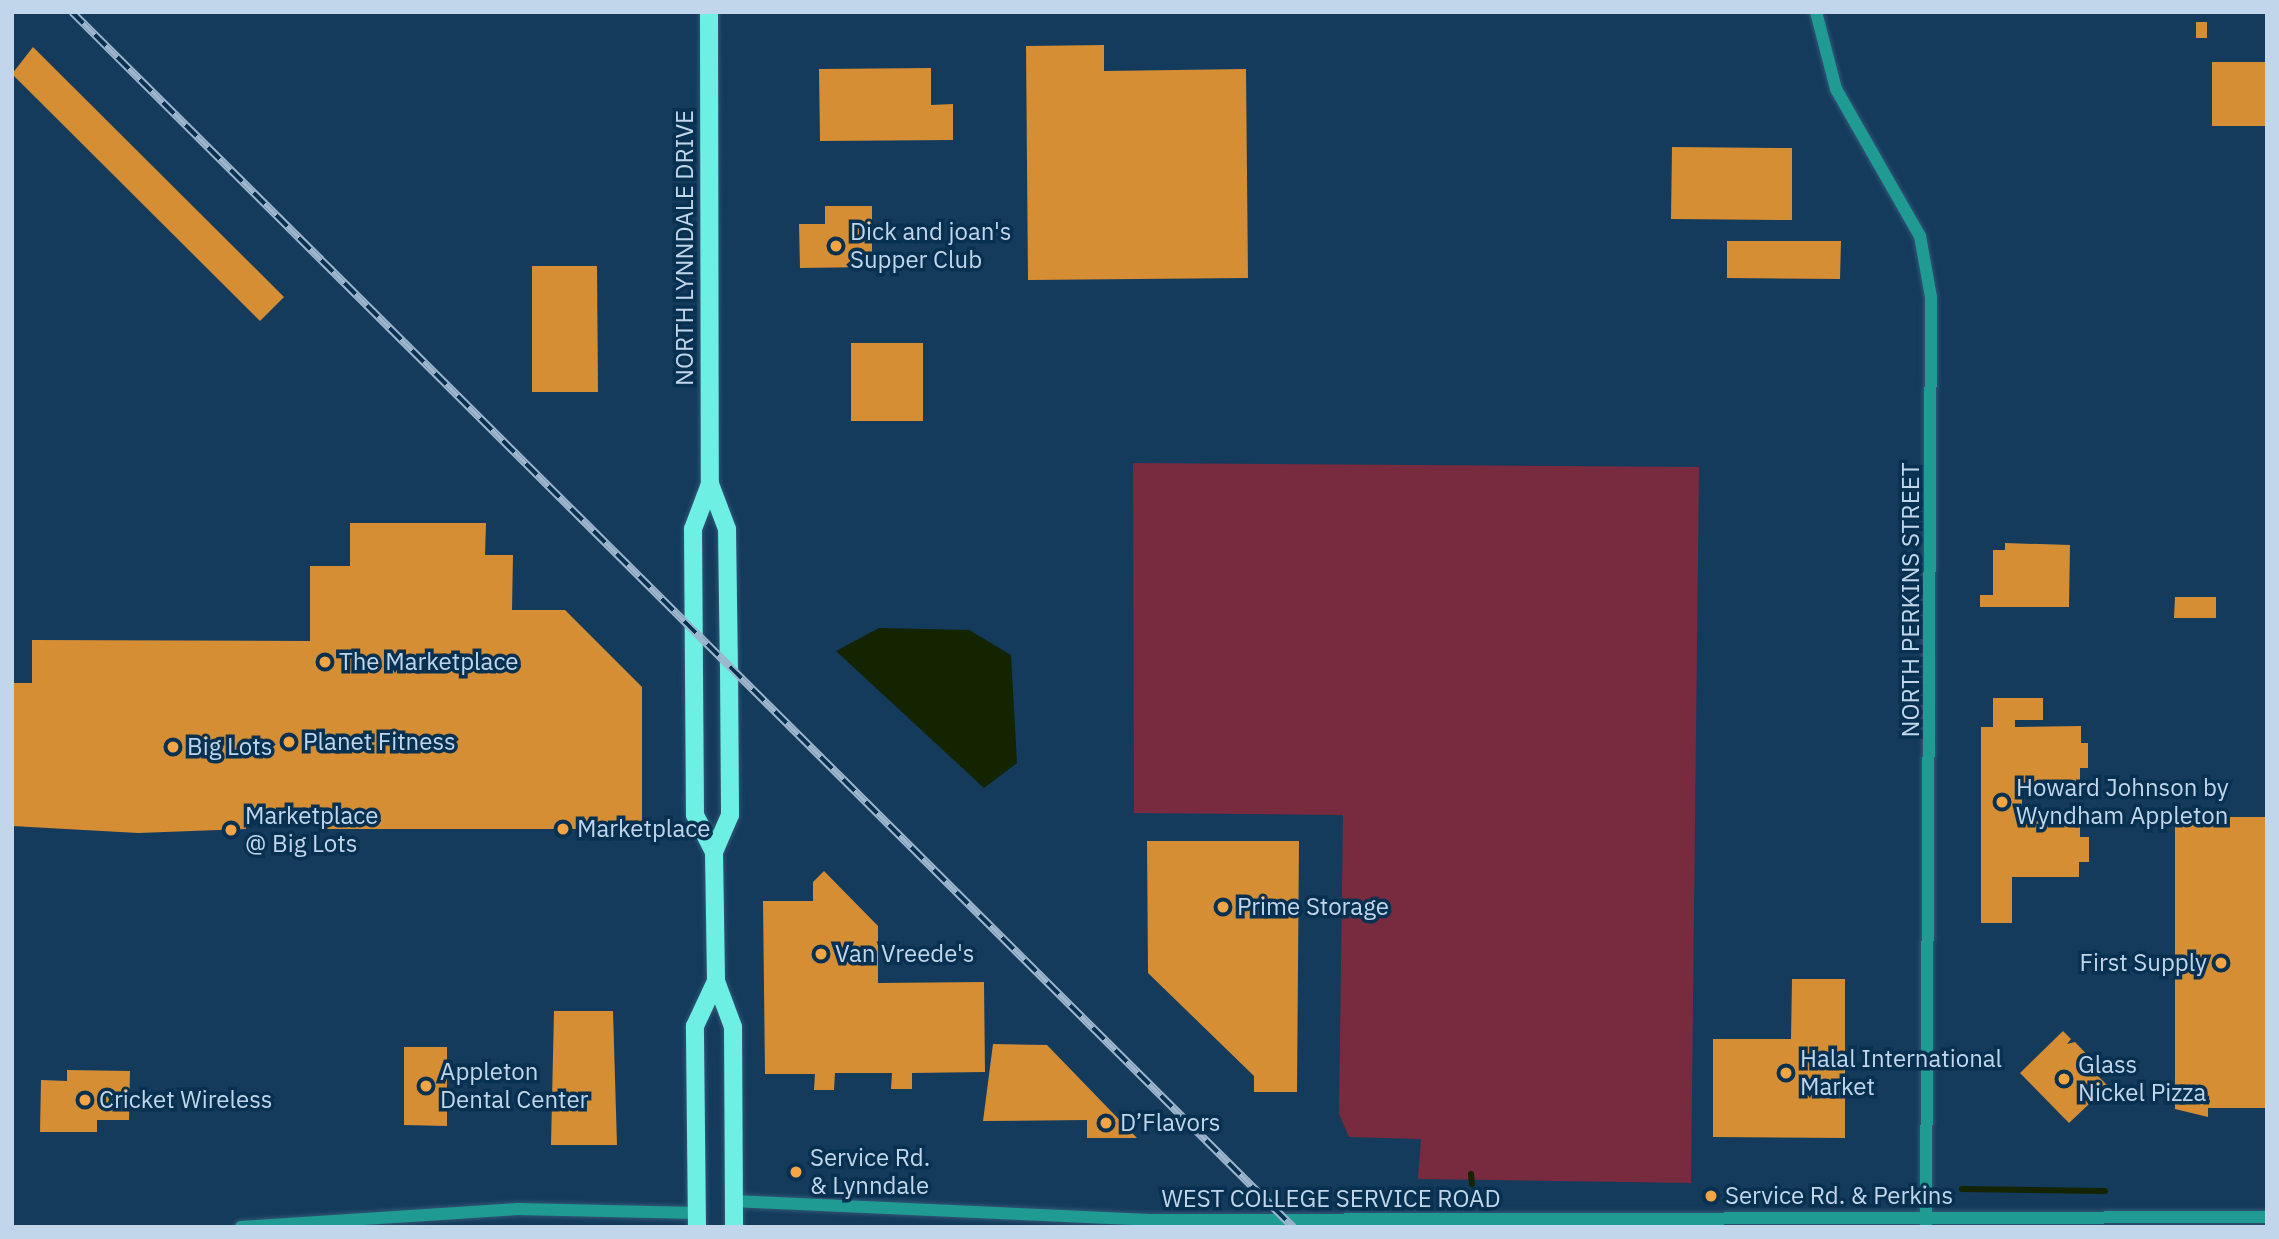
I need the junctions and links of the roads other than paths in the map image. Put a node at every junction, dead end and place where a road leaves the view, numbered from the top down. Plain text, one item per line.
1 (709, 12) edge
2 (1816, 12) edge
3 (710, 484) junction
4 (714, 852) junction
5 (716, 981) junction
6 (733, 1201) junction
7 (2267, 1217) edge
8 (697, 1220) edge
9 (1929, 1223) edge
10 (241, 1227) edge
11 (734, 1227) edge

1 - 3 main road, NORTH LYNNDALE DRIVE
2 - 9 street, NORTH PERKINS STREET
3 - 4 main road, NORTH LYNNDALE DRIVE
3 - 4 main road, NORTH LYNNDALE DRIVE
4 - 5 main road, NORTH LYNNDALE DRIVE
5 - 6 main road, NORTH LYNNDALE DRIVE
5 - 8 main road, NORTH LYNNDALE DRIVE
6 - 9 street, WEST COLLEGE SERVICE ROAD
6 - 11 main road, NORTH LYNNDALE DRIVE
7 - 9 street, WEST COLLEGE SERVICE ROAD
8 - 10 street

